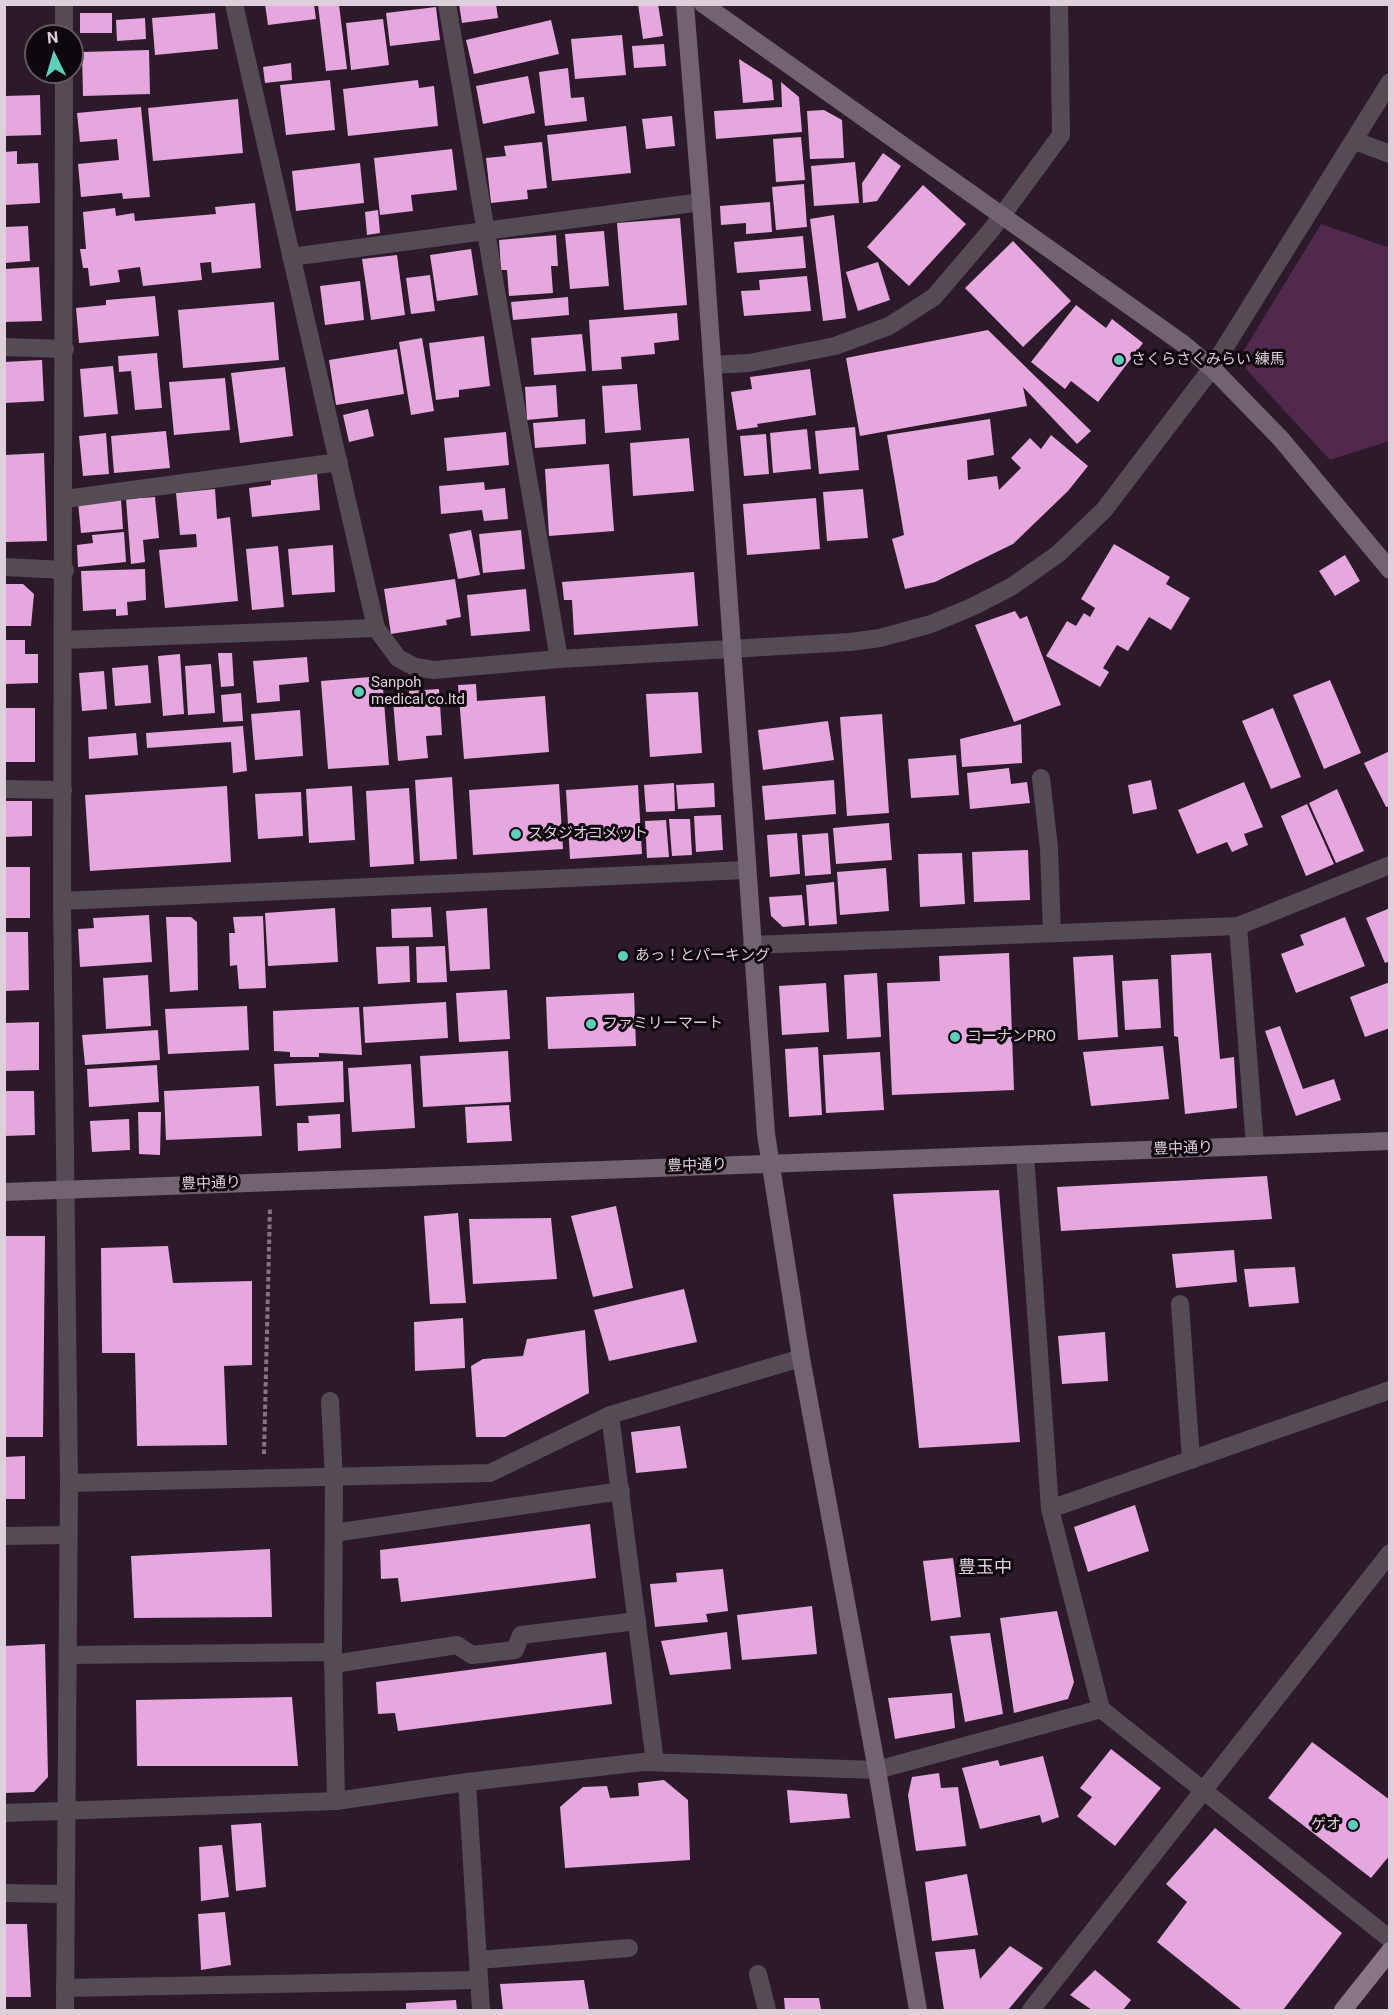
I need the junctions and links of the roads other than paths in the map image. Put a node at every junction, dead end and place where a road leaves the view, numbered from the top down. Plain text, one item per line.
1 (64, 4) edge
2 (234, 4) edge
3 (447, 4) edge
4 (685, 4) edge
5 (704, 4) edge
6 (1059, 4) edge
7 (64, 24) edge
8 (1389, 82) edge
9 (64, 84) edge
10 (1355, 141) junction
11 (1389, 154) edge
12 (701, 202) junction
13 (1003, 214) junction
14 (486, 231) junction
15 (291, 257) junction
16 (4, 347) edge
17 (65, 349) junction
18 (712, 365) junction
19 (1212, 368) junction
20 (339, 462) junction
21 (65, 499) junction
22 (4, 567) edge
23 (65, 570) junction
24 (1389, 570) edge
25 (376, 628) junction
26 (63, 640) junction
27 (732, 650) junction
28 (559, 659) junction
29 (1041, 778) dead end
30 (4, 789) edge
31 (63, 790) junction
32 (1389, 865) edge
33 (746, 870) junction
34 (62, 901) junction
35 (1238, 926) junction
36 (1052, 933) junction
37 (752, 945) junction
38 (1389, 1141) edge
39 (1255, 1146) junction
40 (1025, 1155) junction
41 (771, 1163) junction
42 (66, 1189) junction
43 (4, 1192) edge
44 (1180, 1304) dead end
45 (801, 1358) junction
46 (1389, 1390) edge
47 (330, 1401) dead end
48 (610, 1415) junction
49 (1191, 1461) junction
50 (334, 1479) junction
51 (69, 1483) junction
52 (621, 1491) junction
53 (1050, 1509) junction
54 (334, 1533) junction
55 (69, 1535) junction
56 (4, 1536) edge
57 (1389, 1553) edge
58 (638, 1621) junction
59 (68, 1655) junction
60 (333, 1658) junction
61 (1101, 1709) junction
62 (655, 1762) junction
63 (878, 1770) junction
64 (467, 1782) junction
65 (1203, 1791) junction
66 (336, 1801) junction
67 (67, 1810) junction
68 (4, 1813) edge
69 (4, 1893) edge
70 (65, 1894) junction
71 (1389, 1939) edge
72 (628, 1948) dead end
73 (1389, 1951) edge
74 (478, 1960) junction
75 (758, 1974) dead end
76 (478, 1980) junction
77 (66, 1988) junction
78 (65, 2010) edge
79 (480, 2010) edge
80 (767, 2010) edge
81 (918, 2010) edge
82 (1031, 2010) edge
83 (1343, 2010) edge

1 - 7 street
2 - 15 street
3 - 14 street
4 - 12 street
5 - 13 street
6 - 13 street
8 - 10 street
9 - 17 street
10 - 11 street
10 - 19 street
12 - 14 street
12 - 18 street
13 - 18 street
13 - 19 street
14 - 15 street
14 - 28 street
15 - 20 street
16 - 17 street
17 - 21 street
18 - 27 street
19 - 24 street
19 - 27 street
20 - 21 street
20 - 25 street
21 - 23 street
22 - 23 street
23 - 26 street
25 - 26 street
25 - 28 street
26 - 31 street
27 - 28 street
27 - 33 street
29 - 36 street
30 - 31 street
31 - 34 street
32 - 35 street
33 - 34 street
33 - 37 street
34 - 42 street
35 - 36 street
35 - 39 street
36 - 37 street
37 - 41 street
38 - 39 street, 豊中通り
39 - 40 street, 豊中通り
40 - 41 street, 豊中通り
40 - 53 street
41 - 42 street, 豊中通り
41 - 45 street
42 - 43 street, 豊中通り
42 - 51 street
44 - 49 street
45 - 48 street
45 - 63 street
46 - 49 street
47 - 50 street
48 - 50 street
48 - 52 street
49 - 53 street
50 - 51 street
50 - 54 street
51 - 55 street
52 - 54 street
52 - 58 street
53 - 61 street
54 - 60 street
55 - 56 street
55 - 59 street
57 - 65 street
58 - 60 street
58 - 62 street
59 - 60 street
59 - 67 street
60 - 66 street
61 - 63 street
61 - 65 street
62 - 63 street
62 - 64 street
63 - 81 street
64 - 66 street
64 - 74 street
65 - 71 street
65 - 82 street
66 - 67 street
67 - 68 street
67 - 70 street
69 - 70 street
70 - 77 street
72 - 74 street
73 - 83 main road
74 - 76 street
75 - 80 street
76 - 77 street
76 - 79 street
77 - 78 street

